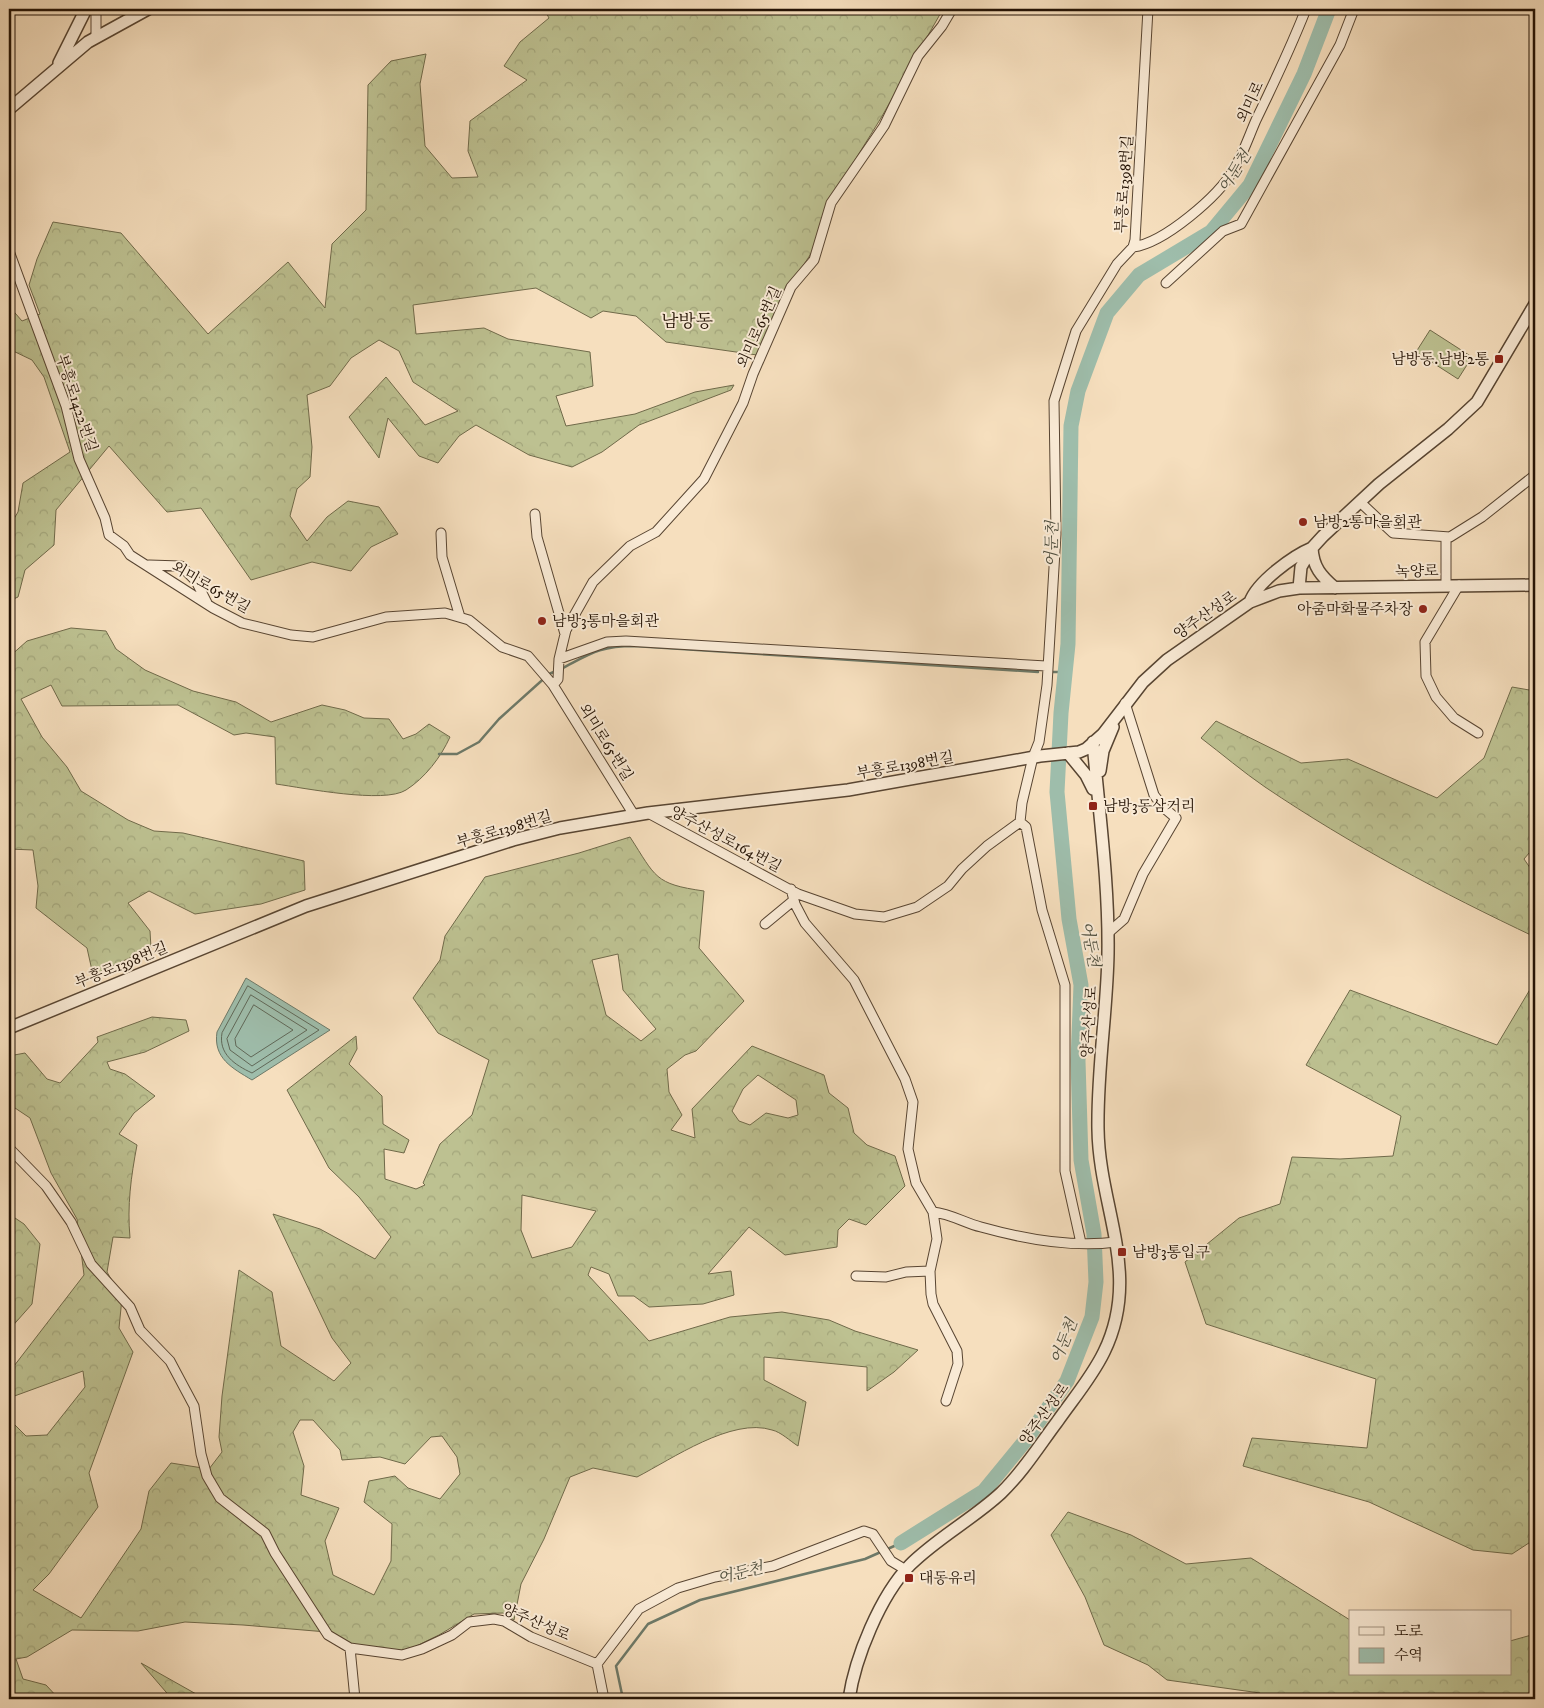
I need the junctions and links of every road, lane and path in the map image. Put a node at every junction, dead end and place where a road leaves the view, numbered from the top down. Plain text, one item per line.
1 (86, 9) edge
2 (96, 9) edge
3 (132, 9) edge
4 (952, 9) edge
5 (1148, 9) edge
6 (1306, 9) edge
7 (1354, 9) edge
8 (146, 10) edge
9 (96, 37) junction
10 (58, 66) junction
11 (9, 109) edge
12 (1133, 247) junction
13 (9, 251) edge
14 (1166, 283) dead end
15 (1535, 304) edge
16 (1532, 319) edge
17 (1535, 475) edge
18 (1360, 502) junction
19 (535, 514) dead end
20 (441, 534) dead end
21 (1446, 537) junction
22 (1312, 548) junction
23 (130, 555) joint
24 (147, 565) junction
25 (1535, 585) edge
26 (1446, 586) junction
27 (1459, 586) junction
28 (1299, 588) junction
29 (1335, 588) junction
30 (1250, 602) junction
31 (207, 603) junction
32 (460, 617) junction
33 (565, 634) junction
34 (559, 666) junction
35 (1046, 666) junction
36 (548, 679) junction
37 (1122, 706) junction
38 (1478, 732) dead end
39 (1093, 742) junction
40 (1068, 754) junction
41 (1036, 757) junction
42 (1098, 805) junction
43 (648, 813) junction
44 (634, 815) junction
45 (1020, 822) junction
46 (794, 894) junction
47 (765, 924) dead end
48 (1108, 933) junction
49 (9, 1028) edge
50 (9, 1148) edge
51 (933, 1212) junction
52 (1081, 1243) junction
53 (1111, 1243) junction
54 (930, 1271) junction
55 (856, 1276) dead end
56 (946, 1401) dead end
57 (906, 1570) junction
58 (350, 1648) junction
59 (597, 1664) junction
60 (356, 1699) edge
61 (604, 1699) edge
62 (849, 1699) edge

1 - 10 street
2 - 9 street
3 - 8 street
4 - 33 street, 외미로65번길
5 - 12 street, 부흥로1398번길
6 - 12 street, 외미로
7 - 14 street
8 - 9 street
9 - 10 street
10 - 11 street
12 - 35 street, 부흥로1398번길
13 - 23 street, 부흥로1422번길
15 - 16 street
16 - 18 street
17 - 21 street
18 - 21 street
18 - 22 street
19 - 33 street, 외미로65번길
20 - 32 street
21 - 26 street
22 - 28 street
22 - 29 street
22 - 30 street
23 - 24 street, 외미로65번길
24 - 31 street, 외미로65번길
24 - 31 street
25 - 27 street, 녹양로
26 - 27 street, 녹양로
26 - 29 street, 녹양로
27 - 38 street
28 - 29 street, 녹양로
28 - 30 street, 양주산성로
30 - 37 street, 양주산성로
31 - 32 street, 외미로65번길
32 - 36 street, 외미로65번길
33 - 34 street, 외미로65번길
34 - 35 street
34 - 36 street, 외미로65번길
35 - 41 street, 부흥로1398번길
36 - 44 street, 외미로65번길
37 - 39 street, 양주산성로
37 - 42 street
37 - 48 street
39 - 40 street, 부흥로1398번길
39 - 42 street, 양주산성로
40 - 41 street, 부흥로1398번길
40 - 42 street
41 - 43 street, 부흥로1398번길
41 - 45 street, 부흥로1398번길
42 - 48 street, 양주산성로
43 - 44 street, 부흥로1398번길
43 - 46 street, 양주산성로164번길
44 - 49 street, 부흥로1398번길
45 - 46 street
45 - 52 street
46 - 47 street
46 - 51 street
48 - 53 street, 양주산성로
50 - 58 street, 양주산성로
51 - 52 street
51 - 54 street
52 - 53 street
53 - 57 street, 양주산성로
54 - 55 street
54 - 56 street
57 - 59 street
57 - 62 street, 양주산성로
58 - 59 street, 양주산성로
58 - 60 street
59 - 61 street

